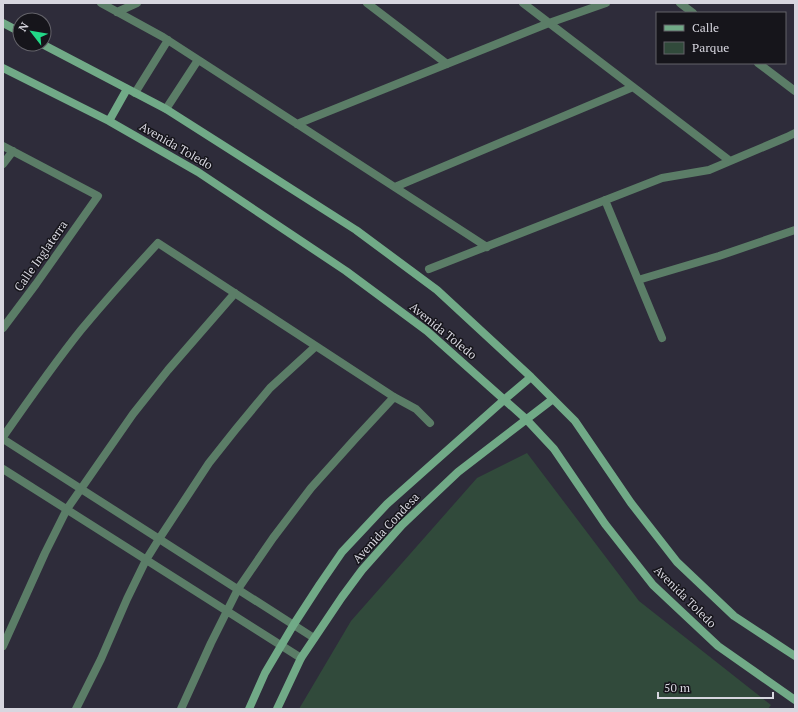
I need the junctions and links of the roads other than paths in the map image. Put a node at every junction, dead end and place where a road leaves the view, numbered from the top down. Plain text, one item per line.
1 (101, 3) edge
2 (137, 3) edge
3 (367, 3) edge
4 (523, 3) edge
5 (606, 3) edge
6 (680, 3) edge
7 (117, 12) junction
8 (692, 12) edge
9 (3, 23) edge
10 (549, 23) junction
11 (12, 28) edge
12 (168, 40) junction
13 (52, 49) edge
14 (198, 60) junction
15 (447, 64) junction
16 (759, 64) edge
17 (3, 68) edge
18 (633, 87) junction
19 (131, 91) junction
20 (795, 91) edge
21 (166, 109) junction
22 (109, 121) junction
23 (297, 124) junction
24 (795, 133) edge
25 (3, 146) edge
26 (12, 151) junction
27 (730, 161) junction
28 (3, 164) edge
29 (394, 187) junction
30 (605, 200) junction
31 (795, 230) edge
32 (487, 247) junction
33 (429, 269) dead end
34 (638, 280) junction
35 (235, 293) junction
36 (3, 328) edge
37 (662, 338) dead end
38 (316, 346) junction
39 (531, 377) junction
40 (394, 397) junction
41 (505, 398) junction
42 (552, 399) junction
43 (526, 419) junction
44 (430, 423) dead end
45 (3, 438) edge
46 (3, 469) edge
47 (81, 489) junction
48 (67, 509) junction
49 (160, 539) junction
50 (146, 560) junction
51 (238, 589) junction
52 (227, 612) junction
53 (294, 624) junction
54 (314, 638) junction
55 (3, 646) edge
56 (281, 646) junction
57 (795, 656) edge
58 (301, 658) junction
59 (795, 700) edge
60 (76, 709) edge
61 (181, 709) edge
62 (249, 709) edge
63 (277, 709) edge

1 - 7 street
2 - 7 street
3 - 15 street
4 - 10 street
5 - 10 street
6 - 8 street
7 - 12 street
9 - 11 street
10 - 15 street
10 - 18 street
12 - 14 street
12 - 19 street
13 - 19 street, Avenida Toledo
14 - 21 street
14 - 23 street
15 - 23 street
16 - 20 street
17 - 22 street, Avenida Toledo
18 - 27 street
18 - 29 street
19 - 21 street, Avenida Toledo
19 - 22 street
21 - 39 street, Avenida Toledo
22 - 41 street, Avenida Toledo
23 - 29 street
24 - 27 street
25 - 26 street
26 - 28 street
26 - 36 street, Calle Inglaterra
27 - 30 street
29 - 32 street
30 - 32 street
30 - 34 street
31 - 34 street
32 - 33 street
34 - 37 street
35 - 38 street
35 - 45 street
35 - 47 street
38 - 40 street
38 - 49 street
39 - 41 street, Avenida Condesa
39 - 42 street, Avenida Toledo
40 - 44 street
40 - 51 street
41 - 43 street, Avenida Toledo
41 - 53 street, Avenida Condesa
42 - 43 street, Avenida Condesa
42 - 57 street, Avenida Toledo
43 - 54 street, Avenida Condesa
43 - 59 street, Avenida Toledo
45 - 47 street
46 - 48 street
47 - 48 street
47 - 49 street
48 - 50 street
48 - 55 street
49 - 50 street
49 - 51 street
50 - 52 street
50 - 60 street
51 - 52 street
51 - 53 street
52 - 56 street
52 - 61 street
53 - 54 street
53 - 56 street, Avenida Condesa
54 - 58 street, Avenida Condesa
56 - 58 street
56 - 62 street, Avenida Condesa
58 - 63 street, Avenida Condesa

